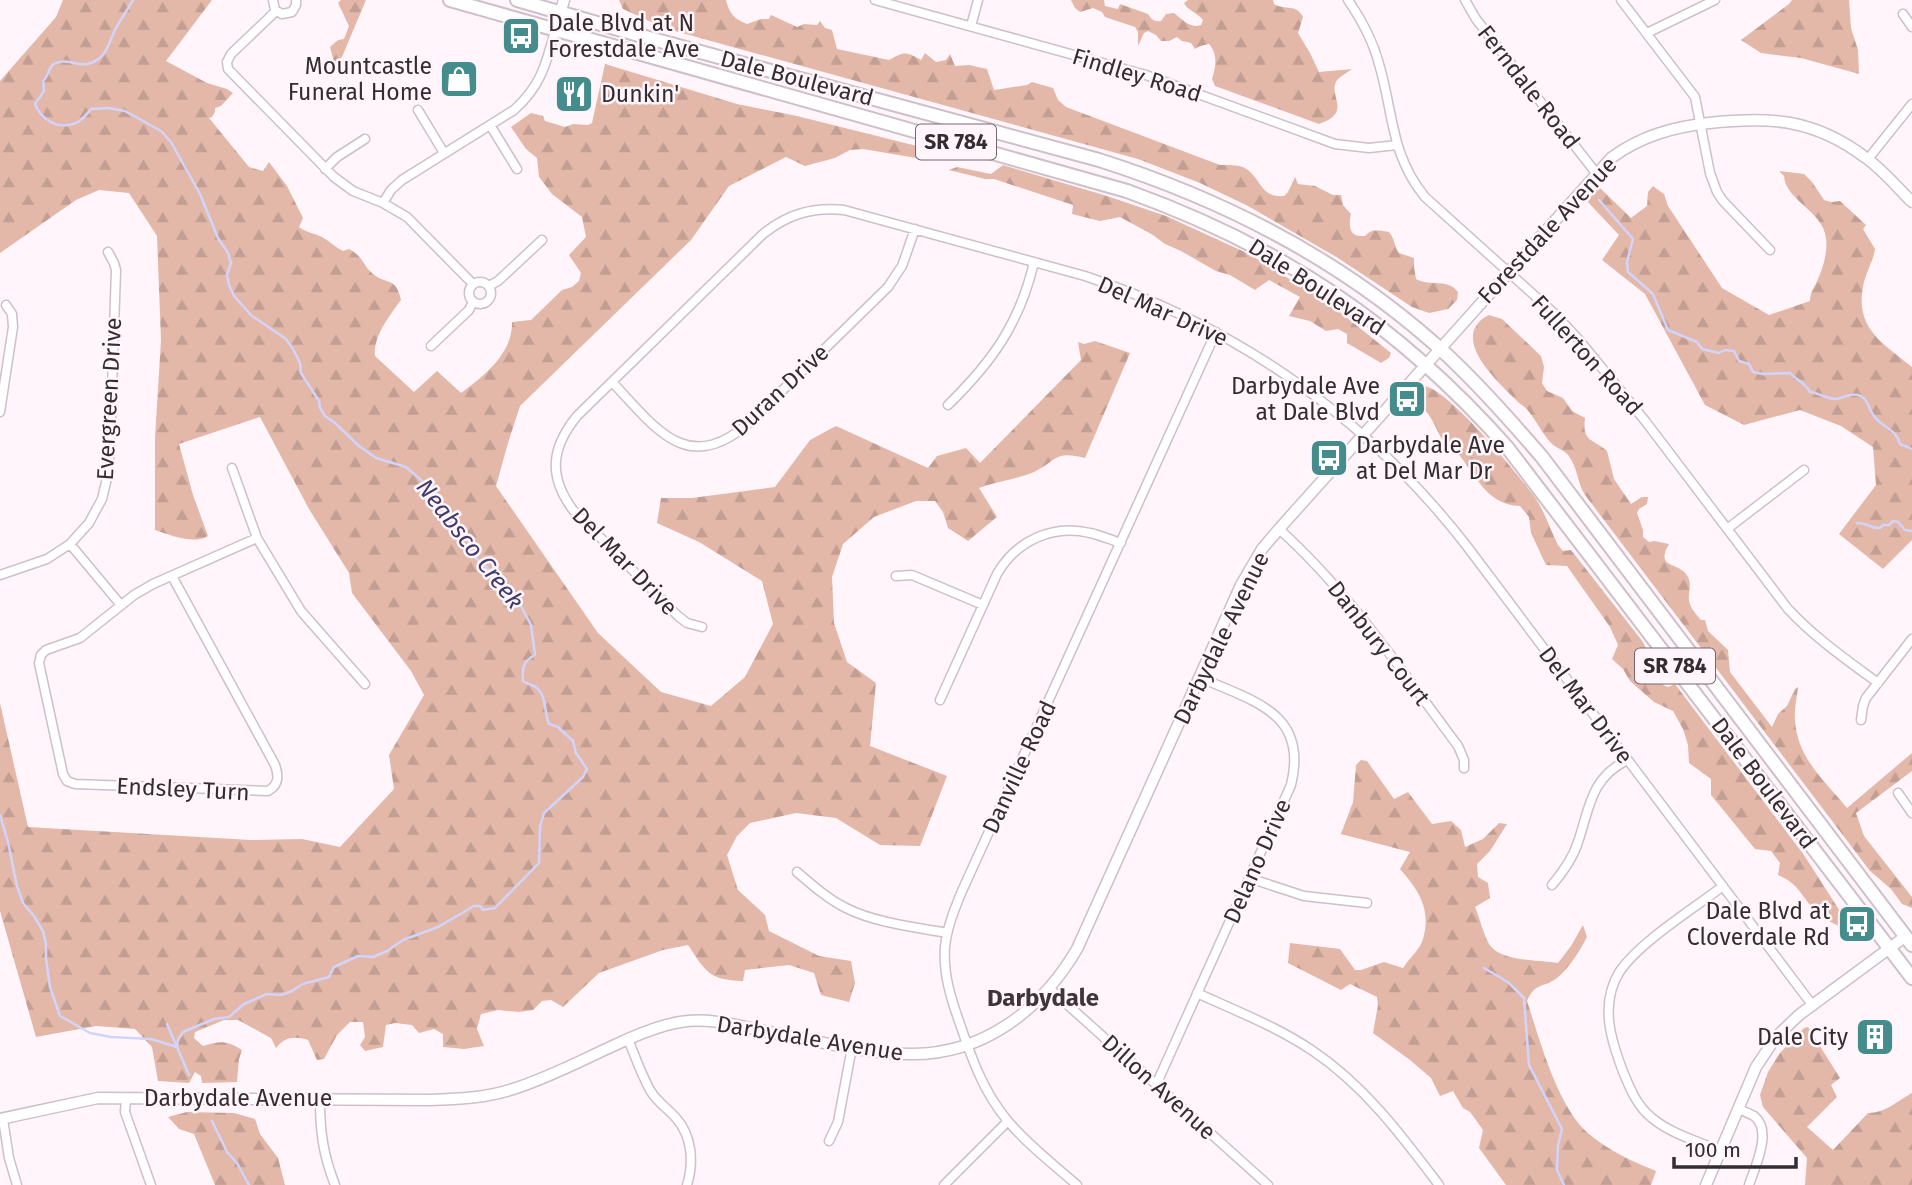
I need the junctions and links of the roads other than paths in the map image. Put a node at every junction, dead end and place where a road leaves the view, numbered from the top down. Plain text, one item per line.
1 (273, 0) edge
2 (296, 0) edge
3 (450, 0) edge
4 (517, 0) edge
5 (875, 0) edge
6 (978, 0) edge
7 (1348, 0) edge
8 (1465, 0) edge
9 (1621, 0) edge
10 (1716, 0) edge
11 (562, 6) edge
12 (276, 11) junction
13 (1903, 14) dead end
14 (971, 26) junction
15 (1912, 27) edge
16 (555, 31) junction
17 (1647, 33) junction
18 (1912, 104) edge
19 (418, 110) dead end
20 (1701, 124) junction
21 (490, 125) junction
22 (365, 139) dead end
23 (1397, 145) junction
24 (444, 153) junction
25 (1868, 159) junction
26 (325, 169) junction
27 (517, 169) dead end
28 (1596, 173) junction
29 (1912, 202) edge
30 (383, 203) junction
31 (915, 229) junction
32 (541, 240) dead end
33 (1770, 250) dead end
34 (108, 252) dead end
35 (1034, 262) junction
36 (1508, 271) junction
37 (473, 284) junction
38 (489, 286) junction
39 (473, 302) junction
40 (6, 305) dead end
41 (1216, 332) junction
42 (430, 346) dead end
43 (1439, 348) junction
44 (1426, 363) junction
45 (612, 382) junction
46 (948, 405) dead end
47 (0, 412) edge
48 (1364, 434) junction
49 (232, 468) dead end
50 (1804, 470) dead end
51 (1279, 529) junction
52 (1727, 529) junction
53 (257, 538) junction
54 (1121, 543) junction
55 (69, 544) junction
56 (0, 575) edge
57 (172, 576) junction
58 (897, 576) dead end
59 (120, 604) junction
60 (983, 605) junction
61 (702, 627) dead end
62 (1912, 639) edge
63 (1199, 677) junction
64 (1878, 683) junction
65 (365, 684) dead end
66 (940, 700) dead end
67 (1861, 720) dead end
68 (1627, 760) junction
69 (1464, 768) dead end
70 (1898, 793) dead end
71 (1912, 813) edge
72 (797, 872) dead end
73 (1249, 878) junction
74 (1552, 885) dead end
75 (1723, 886) junction
76 (1367, 904) dead end
77 (947, 933) junction
78 (1910, 938) edge
79 (1889, 948) junction
80 (1912, 978) edge
81 (1050, 989) junction
82 (1197, 993) junction
83 (1813, 1006) junction
84 (628, 1039) junction
85 (967, 1045) junction
86 (852, 1047) junction
87 (1156, 1085) junction
88 (126, 1098) junction
89 (320, 1099) junction
90 (1738, 1109) junction
91 (1, 1119) edge
92 (1008, 1121) junction
93 (829, 1141) dead end
94 (1720, 1151) junction
95 (17, 1185) edge
96 (151, 1185) edge
97 (335, 1185) edge
98 (687, 1185) edge
99 (944, 1185) edge
100 (1077, 1185) edge
101 (1268, 1185) edge
102 (1439, 1185) edge
103 (1706, 1185) edge
104 (1749, 1185) edge

1 - 12 street
2 - 12 street
3 - 16 main road, Dale Boulevard / SR 784
4 - 11 main road, Dale Boulevard / SR 784
5 - 14 street, Findley Road
6 - 14 street
7 - 23 street, Fullerton Road
8 - 28 street, Ferndale Road
9 - 17 street
10 - 17 street
11 - 16 street
11 - 43 main road, Dale Boulevard / SR 784
12 - 26 street
13 - 15 street
14 - 23 street, Findley Road
16 - 21 street
16 - 44 main road, Dale Boulevard / SR 784
17 - 20 street
18 - 25 street
19 - 24 street
20 - 25 street, Forestdale Avenue
20 - 28 street, Forestdale Avenue
20 - 33 street
21 - 24 street
21 - 27 street
22 - 26 street
23 - 36 street, Fullerton Road
24 - 30 street
25 - 29 street, Forestdale Avenue
26 - 30 street
28 - 36 street, Forestdale Avenue
30 - 37 street
31 - 35 street, Del Mar Drive
31 - 45 street, Del Mar Drive
31 - 45 street, Duran Drive
32 - 38 street
34 - 55 street, Evergreen Drive
35 - 41 street, Del Mar Drive
35 - 46 street
36 - 43 street, Forestdale Avenue
36 - 52 street, Fullerton Road
37 - 38 street
37 - 39 street
38 - 39 street
39 - 42 street
40 - 47 street
41 - 48 street, Del Mar Drive
41 - 54 street, Danville Road
43 - 44 street, Forestdale Avenue
43 - 78 main road, Dale Boulevard / SR 784
44 - 48 street, Darbydale Avenue
44 - 79 main road, Dale Boulevard / SR 784
45 - 61 street, Del Mar Drive
48 - 51 street, Darbydale Avenue
48 - 68 street, Del Mar Drive
49 - 53 street
50 - 52 street
51 - 63 street, Darbydale Avenue
51 - 69 street, Danbury Court
52 - 64 street, Fullerton Road
53 - 57 street
53 - 65 street
54 - 60 street
54 - 77 street, Danville Road
55 - 56 street, Evergreen Drive
55 - 59 street
57 - 59 street
57 - 59 street, Endsley Turn
58 - 60 street
60 - 66 street
62 - 64 street
63 - 73 street, Delano Drive
63 - 81 street, Darbydale Avenue
64 - 67 street
68 - 74 street
68 - 75 street, Del Mar Drive
70 - 71 street
72 - 77 street
73 - 76 street
73 - 82 street, Delano Drive
75 - 83 street, Del Mar Drive
75 - 94 street
77 - 85 street, Danville Road
78 - 79 street
79 - 80 main road, Dale Boulevard / SR 784
79 - 83 street
81 - 85 street, Darbydale Avenue
81 - 87 street, Dillon Avenue
82 - 87 street, Delano Drive
82 - 102 street
83 - 90 street
84 - 86 street, Darbydale Avenue
84 - 89 street, Darbydale Avenue
84 - 98 street
85 - 86 street, Darbydale Avenue
85 - 92 street, Danville Road
86 - 93 street
87 - 101 street, Dillon Avenue
88 - 89 street, Darbydale Avenue
88 - 91 street, Darbydale Avenue
88 - 96 street
89 - 97 street
90 - 94 street
90 - 104 street
91 - 95 street
92 - 99 street
92 - 100 street, Danville Road
94 - 103 street

